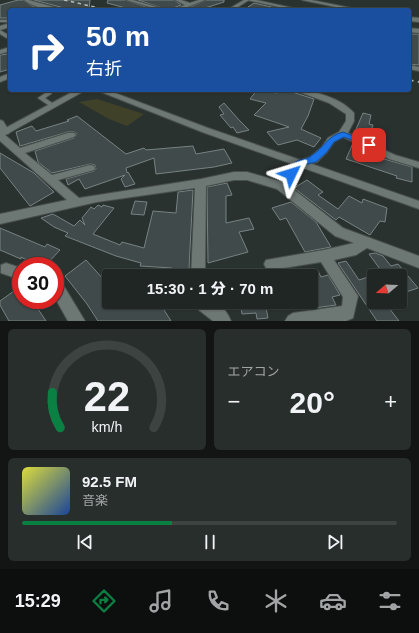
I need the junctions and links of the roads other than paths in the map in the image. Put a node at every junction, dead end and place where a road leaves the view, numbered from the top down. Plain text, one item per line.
1 (26, 0) edge
2 (128, 0) edge
3 (177, 0) edge
4 (203, 0) edge
5 (248, 0) edge
6 (304, 0) edge
7 (190, 5) junction
8 (54, 8) edge
9 (158, 8) edge
10 (181, 8) edge
11 (233, 8) edge
12 (280, 8) edge
13 (348, 8) edge
14 (49, 92) edge
15 (78, 92) edge
16 (105, 92) edge
17 (304, 92) edge
18 (53, 106) junction
19 (0, 123) edge
20 (2, 134) edge
21 (343, 134) junction
22 (71, 135) dead end
23 (18, 152) junction
24 (300, 163) junction
25 (419, 165) edge
26 (90, 168) dead end
27 (50, 180) junction
28 (201, 183) junction
29 (281, 186) junction
30 (76, 202) junction
31 (419, 205) edge
32 (0, 219) edge
33 (365, 242) junction
34 (324, 256) junction
35 (419, 262) edge
36 (270, 264) dead end
37 (6, 269) dead end
38 (198, 269) edge
39 (12, 271) edge
40 (64, 298) edge
41 (210, 309) edge
42 (77, 321) edge
43 (223, 321) edge
44 (293, 321) edge

1 - 8 street
2 - 9 street
3 - 7 street
4 - 7 street
5 - 11 street
5 - 12 street
6 - 13 street
7 - 10 street
14 - 18 lane
15 - 18 street
16 - 24 street
17 - 21 street
18 - 20 street
19 - 20 street
20 - 23 street
21 - 24 street
21 - 25 street
22 - 23 street
23 - 27 street
24 - 29 street
24 - 31 street
26 - 27 street
27 - 30 street
28 - 29 street
28 - 30 street
28 - 38 street
29 - 33 street
30 - 32 street
33 - 34 street
33 - 35 street
34 - 36 street
34 - 44 street
37 - 39 street
40 - 42 street
41 - 43 street

